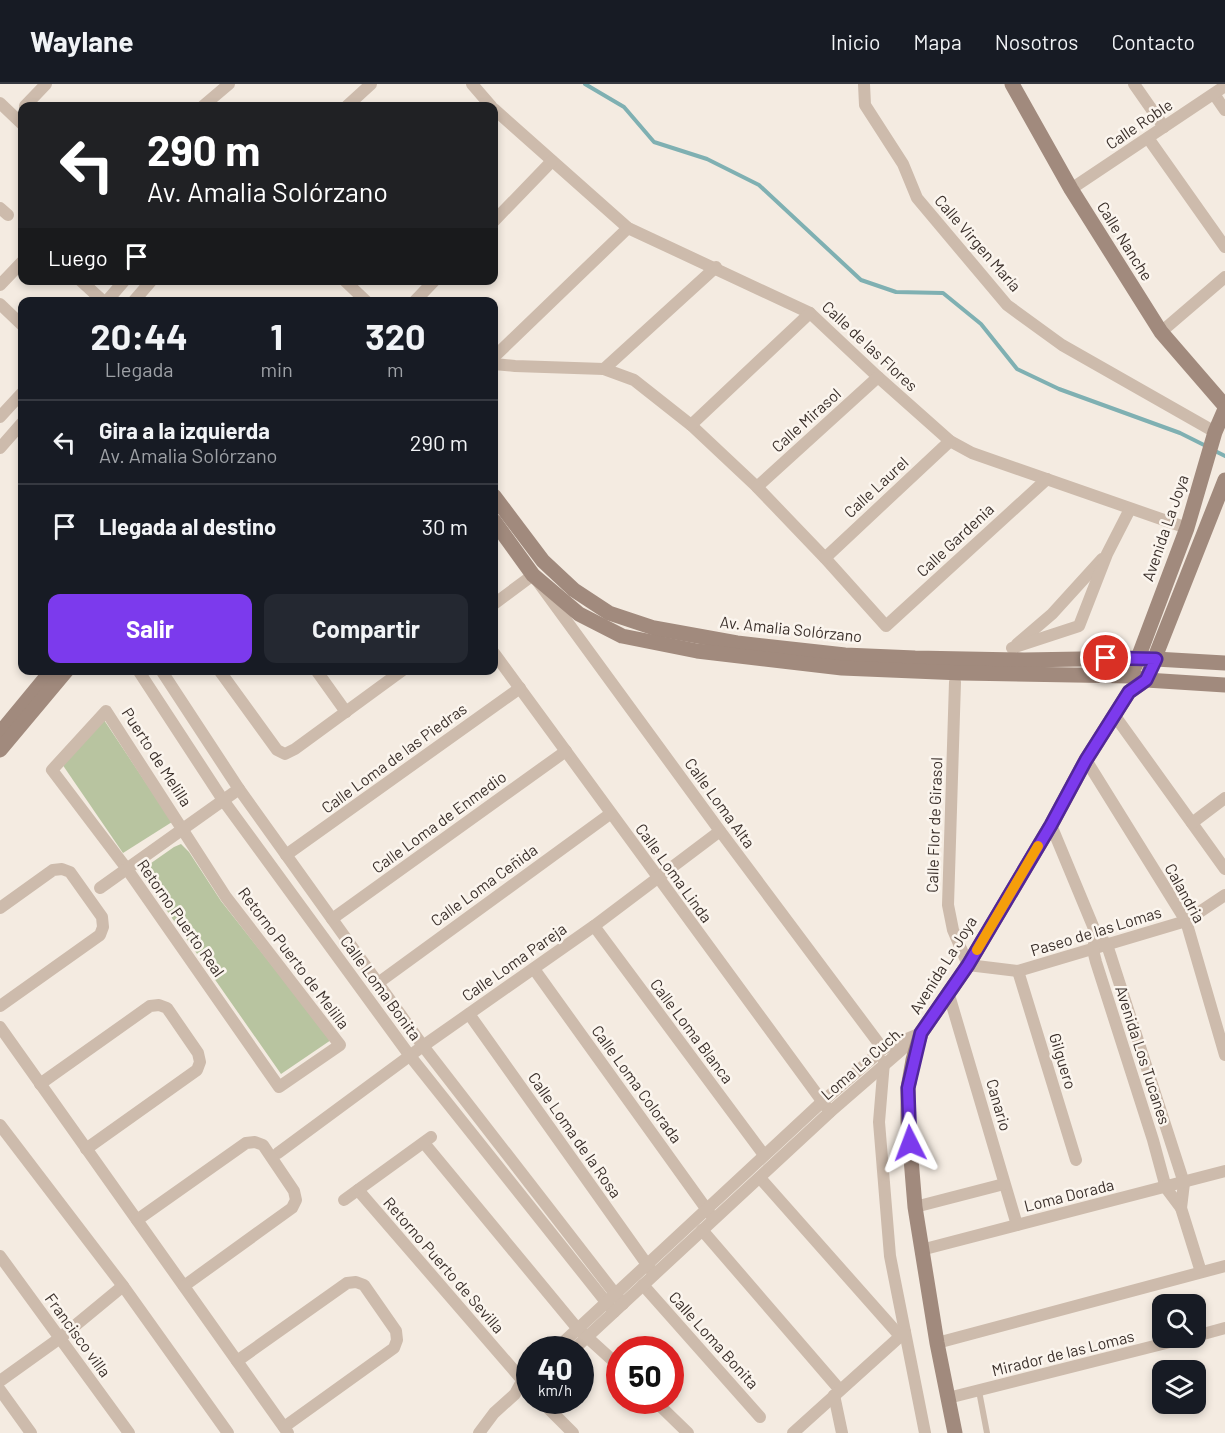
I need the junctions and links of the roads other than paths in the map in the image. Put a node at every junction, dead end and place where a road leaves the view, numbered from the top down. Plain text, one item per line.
1 (46, 84) edge
2 (229, 84) edge
3 (371, 84) edge
4 (472, 84) edge
5 (864, 84) edge
6 (1012, 84) edge
7 (1134, 84) edge
8 (1225, 86) edge
9 (1214, 94) junction
10 (31, 102) edge
11 (208, 102) edge
12 (351, 102) edge
13 (487, 102) edge
14 (0, 103) edge
15 (1225, 110) edge
16 (18, 112) edge
17 (498, 113) edge
18 (1164, 127) junction
19 (1148, 138) junction
20 (552, 161) junction
21 (1071, 189) junction
22 (498, 217) edge
23 (628, 228) junction
24 (1225, 247) edge
25 (18, 266) edge
26 (716, 267) junction
27 (1225, 277) edge
28 (0, 285) edge
29 (86, 285) edge
30 (120, 285) edge
31 (148, 285) edge
32 (349, 285) edge
33 (430, 285) edge
34 (99, 297) edge
35 (110, 297) edge
36 (137, 297) edge
37 (362, 297) edge
38 (419, 297) edge
39 (0, 304) edge
40 (810, 313) junction
41 (18, 321) edge
42 (1161, 332) junction
43 (498, 353) edge
44 (498, 364) edge
45 (604, 369) junction
46 (878, 377) junction
47 (18, 397) edge
48 (1225, 407) edge
49 (2, 412) edge
50 (691, 425) junction
51 (18, 428) edge
52 (1214, 436) junction
53 (950, 441) junction
54 (0, 448) edge
55 (1047, 479) junction
56 (1225, 480) edge
57 (757, 487) junction
58 (498, 501) edge
59 (1130, 509) junction
60 (498, 527) edge
61 (1187, 528) junction
62 (1107, 554) junction
63 (825, 558) junction
64 (533, 575) junction
65 (498, 601) edge
66 (498, 658) edge
67 (1138, 658) junction
68 (1156, 659) junction
69 (1225, 663) edge
70 (48, 675) edge
71 (63, 675) edge
72 (141, 675) edge
73 (164, 675) edge
74 (223, 675) edge
75 (320, 675) edge
76 (396, 675) edge
77 (1131, 676) junction
78 (1146, 680) junction
79 (955, 682) dead end
80 (1225, 685) edge
81 (520, 688) junction
82 (1129, 692) junction
83 (346, 712) junction
84 (1115, 716) junction
85 (0, 733) edge
86 (0, 750) edge
87 (566, 751) junction
88 (1086, 760) junction
89 (52, 770) joint
90 (238, 789) junction
91 (1225, 798) edge
92 (223, 800) junction
93 (610, 814) junction
94 (1192, 823) junction
95 (1051, 825) junction
96 (184, 828) junction
97 (720, 831) junction
98 (286, 855) junction
99 (127, 869) junction
100 (1225, 869) edge
101 (658, 878) junction
102 (100, 888) dead end
103 (1225, 895) edge
104 (0, 908) edge
105 (332, 919) junction
106 (1185, 921) junction
107 (594, 926) junction
108 (1095, 931) junction
109 (1107, 945) junction
110 (1093, 950) junction
111 (968, 965) junction
112 (534, 969) junction
113 (1018, 971) junction
114 (378, 983) junction
115 (949, 995) junction
116 (0, 1006) edge
117 (469, 1014) junction
118 (0, 1027) edge
119 (921, 1033) junction
120 (423, 1046) junction
121 (883, 1049) junction
122 (1225, 1055) edge
123 (410, 1056) junction
124 (884, 1066) junction
125 (40, 1084) junction
126 (279, 1087) joint
127 (826, 1107) junction
128 (0, 1125) edge
129 (86, 1149) junction
130 (278, 1153) dead end
131 (764, 1155) junction
132 (1076, 1160) dead end
133 (1225, 1171) edge
134 (760, 1178) junction
135 (1184, 1183) junction
136 (1004, 1184) junction
137 (1166, 1188) junction
138 (358, 1190) junction
139 (344, 1200) dead end
140 (915, 1207) junction
141 (1181, 1208) junction
142 (710, 1214) junction
143 (137, 1220) junction
144 (1017, 1225) junction
145 (702, 1230) junction
146 (921, 1250) junction
147 (0, 1256) edge
148 (647, 1264) junction
149 (1225, 1266) edge
150 (1201, 1272) junction
151 (655, 1275) junction
152 (643, 1285) junction
153 (123, 1286) junction
154 (184, 1286) junction
155 (614, 1303) junction
156 (1225, 1328) edge
157 (582, 1332) junction
158 (1206, 1333) edge
159 (902, 1334) junction
160 (576, 1336) edge
161 (580, 1336) edge
162 (60, 1338) junction
163 (937, 1343) junction
164 (1152, 1347) edge
165 (606, 1355) edge
166 (237, 1361) junction
167 (516, 1369) edge
168 (0, 1380) edge
169 (0, 1390) edge
170 (979, 1391) junction
171 (837, 1392) junction
172 (516, 1394) edge
173 (948, 1398) junction
174 (555, 1414) edge
175 (668, 1414) edge
176 (760, 1417) dead end
177 (286, 1430) edge
178 (31, 1433) edge
179 (129, 1433) edge
180 (228, 1433) edge
181 (479, 1433) edge
182 (573, 1433) edge
183 (688, 1433) edge
184 (793, 1433) edge
185 (842, 1433) edge
186 (925, 1433) edge
187 (955, 1433) edge
188 (987, 1433) edge

1 - 10 street
2 - 11 street
3 - 12 street
4 - 13 street, Calle de las Flores
5 - 52 street, Calle Virgen María
6 - 21 main road, Calle Nanche
7 - 18 street
8 - 9 street, Calle Roble
9 - 15 street
9 - 18 street, Calle Roble
14 - 16 street
17 - 20 street, Calle de las Flores
18 - 19 street, Calle Roble
19 - 21 street, Calle Roble
19 - 24 street
20 - 22 street
20 - 23 street, Calle de las Flores
21 - 42 main road, Calle Nanche
23 - 26 street, Calle de las Flores
23 - 43 street
25 - 28 street
26 - 40 street, Calle de las Flores
26 - 45 street
27 - 42 street
29 - 34 street
30 - 35 street
31 - 36 street
32 - 37 street
33 - 38 street
39 - 41 street
40 - 46 street, Calle de las Flores
40 - 50 street
42 - 48 main road, Calle Nanche
44 - 45 street
45 - 50 street
46 - 53 street, Calle de las Flores
46 - 57 street, Calle Mirasol
47 - 49 street
48 - 52 main road, Avenida La Joya
50 - 57 street
51 - 54 street
52 - 61 main road, Avenida La Joya
53 - 55 street, Calle de las Flores
53 - 63 street, Calle Laurel
55 - 59 street, Calle de las Flores
55 - 63 street, Calle Gardenia
56 - 68 main road, Avenida La Joya
57 - 63 street
58 - 67 main road, Av. Amalia Solórzano
59 - 61 street, Calle de las Flores
59 - 62 street
60 - 64 main road, Av. Amalia Solórzano
61 - 67 main road, Avenida La Joya
62 - 62 street
64 - 65 street
64 - 77 main road, Av. Amalia Solórzano
64 - 97 street, Calle Loma Alta
66 - 81 street, Calle Loma Linda
67 - 68 main road, Av. Amalia Solórzano
67 - 77 main road, Avenida La Joya
68 - 69 main road, Av. Amalia Solórzano
68 - 78 main road, Avenida La Joya
70 - 85 main road
71 - 86 main road
72 - 92 street, Calle Loma Bonita
73 - 90 street, Calle Loma Bonita
74 - 83 street
75 - 83 street
76 - 83 street
77 - 78 main road, Av. Amalia Solórzano
77 - 82 main road, Avenida La Joya
78 - 80 main road, Av. Amalia Solórzano
78 - 82 main road, Avenida La Joya
79 - 111 street, Calle Flor de Girasol
81 - 87 street, Calle Loma Linda
81 - 98 street, Calle Loma de las Piedras
82 - 84 main road, Avenida La Joya
84 - 88 main road, Avenida La Joya
84 - 94 street
87 - 93 street, Calle Loma Linda
87 - 105 street, Calle Loma de Enmedio
88 - 95 main road, Avenida La Joya
88 - 106 street, Calandria
89 - 96 street, Puerto de Melilla
89 - 99 street, Retorno Puerto Real
90 - 92 street
90 - 98 street, Calle Loma Bonita
91 - 94 street
92 - 96 street
92 - 123 street, Calle Loma Bonita
93 - 101 street, Calle Loma Linda
93 - 114 street, Calle Loma Ceñida
94 - 100 street
95 - 108 street, Avenida Los Tucanes
95 - 111 main road, Avenida La Joya
96 - 99 street
96 - 126 street, Retorno Puerto de Melilla
97 - 101 street, Calle Loma Pareja
97 - 121 street, Calle Loma Alta
98 - 105 street, Calle Loma Bonita
99 - 102 street
99 - 126 street, Retorno Puerto Real
101 - 107 street, Calle Loma Pareja
101 - 127 street, Calle Loma Linda
103 - 106 street, Paseo de las Lomas
104 - 116 street
105 - 114 street, Calle Loma Bonita
106 - 109 street, Paseo de las Lomas
106 - 122 street, Calandria
107 - 112 street, Calle Loma Pareja
107 - 131 street, Calle Loma Blanca
108 - 109 street, Avenida Los Tucanes
108 - 110 street, Avenida Los Tucanes
109 - 110 street, Paseo de las Lomas
109 - 135 street, Avenida Los Tucanes
110 - 113 street, Paseo de las Lomas
110 - 137 street, Avenida Los Tucanes
111 - 113 street, Paseo de las Lomas
111 - 115 main road, Avenida La Joya
112 - 117 street, Calle Loma Pareja
112 - 142 street, Calle Loma Colorada
113 - 132 street, Gilguero
114 - 120 street, Calle Loma Bonita
115 - 119 main road, Avenida La Joya
115 - 136 street, Canario
117 - 120 street, Calle Loma Pareja
117 - 148 street, Calle Loma de la Rosa
118 - 125 street
119 - 121 street, Loma La Cuch.
119 - 124 street, Loma La Cuch.
119 - 140 main road, Avenida La Joya
120 - 123 street, Calle Loma Pareja
120 - 155 street, Calle Loma Bonita
121 - 124 street
121 - 127 street, Loma La Cuch.
123 - 130 street, Calle Loma Pareja
123 - 155 street, Calle Loma Bonita
124 - 127 street, Loma La Cuch.
124 - 159 street
125 - 129 street
125 - 129 street
127 - 131 street, Loma La Cuch.
127 - 134 street, Loma La Cuch.
128 - 153 street
129 - 143 street
131 - 142 street, Loma La Cuch.
133 - 135 street, Loma Dorada
134 - 142 street, Loma La Cuch.
134 - 159 street
135 - 137 street, Loma Dorada
135 - 141 street
136 - 140 street
136 - 144 street, Canario
137 - 141 street, Avenida Los Tucanes
137 - 144 street, Loma Dorada
138 - 139 street, Retorno Puerto de Sevilla
138 - 157 street, Retorno Puerto de Sevilla
138 - 167 street, Retorno Puerto de Sevilla
140 - 146 main road, Avenida La Joya
141 - 150 street
142 - 145 street, Loma La Cuch.
142 - 148 street, Loma La Cuch.
143 - 154 street
143 - 154 street
144 - 146 street, Loma Dorada
145 - 151 street, Loma La Cuch.
145 - 171 street
146 - 163 main road, Avenida La Joya
147 - 162 street, Francisco villa
148 - 151 street, Calle Loma de la Rosa
148 - 155 street, Loma La Cuch.
149 - 150 street
150 - 163 street
151 - 152 street, Loma La Cuch.
152 - 155 street, Loma La Cuch.
152 - 176 street, Calle Loma Bonita
153 - 162 street
153 - 180 street
154 - 166 street
155 - 157 street, Loma La Cuch.
156 - 158 street
157 - 160 street, Loma La Cuch.
157 - 161 street, Loma La Cuch.
157 - 165 street, Retorno Puerto de Sevilla
159 - 171 street
159 - 186 street
162 - 168 street
162 - 179 street, Francisco villa
163 - 173 main road, Avenida La Joya
164 - 170 street, Mirador de las Lomas
166 - 177 street
166 - 177 street
169 - 178 street
170 - 173 street, Mirador de las Lomas
170 - 188 lane
171 - 184 street
171 - 185 street
172 - 181 street
173 - 187 main road, Avenida La Joya
174 - 182 street
175 - 183 street

